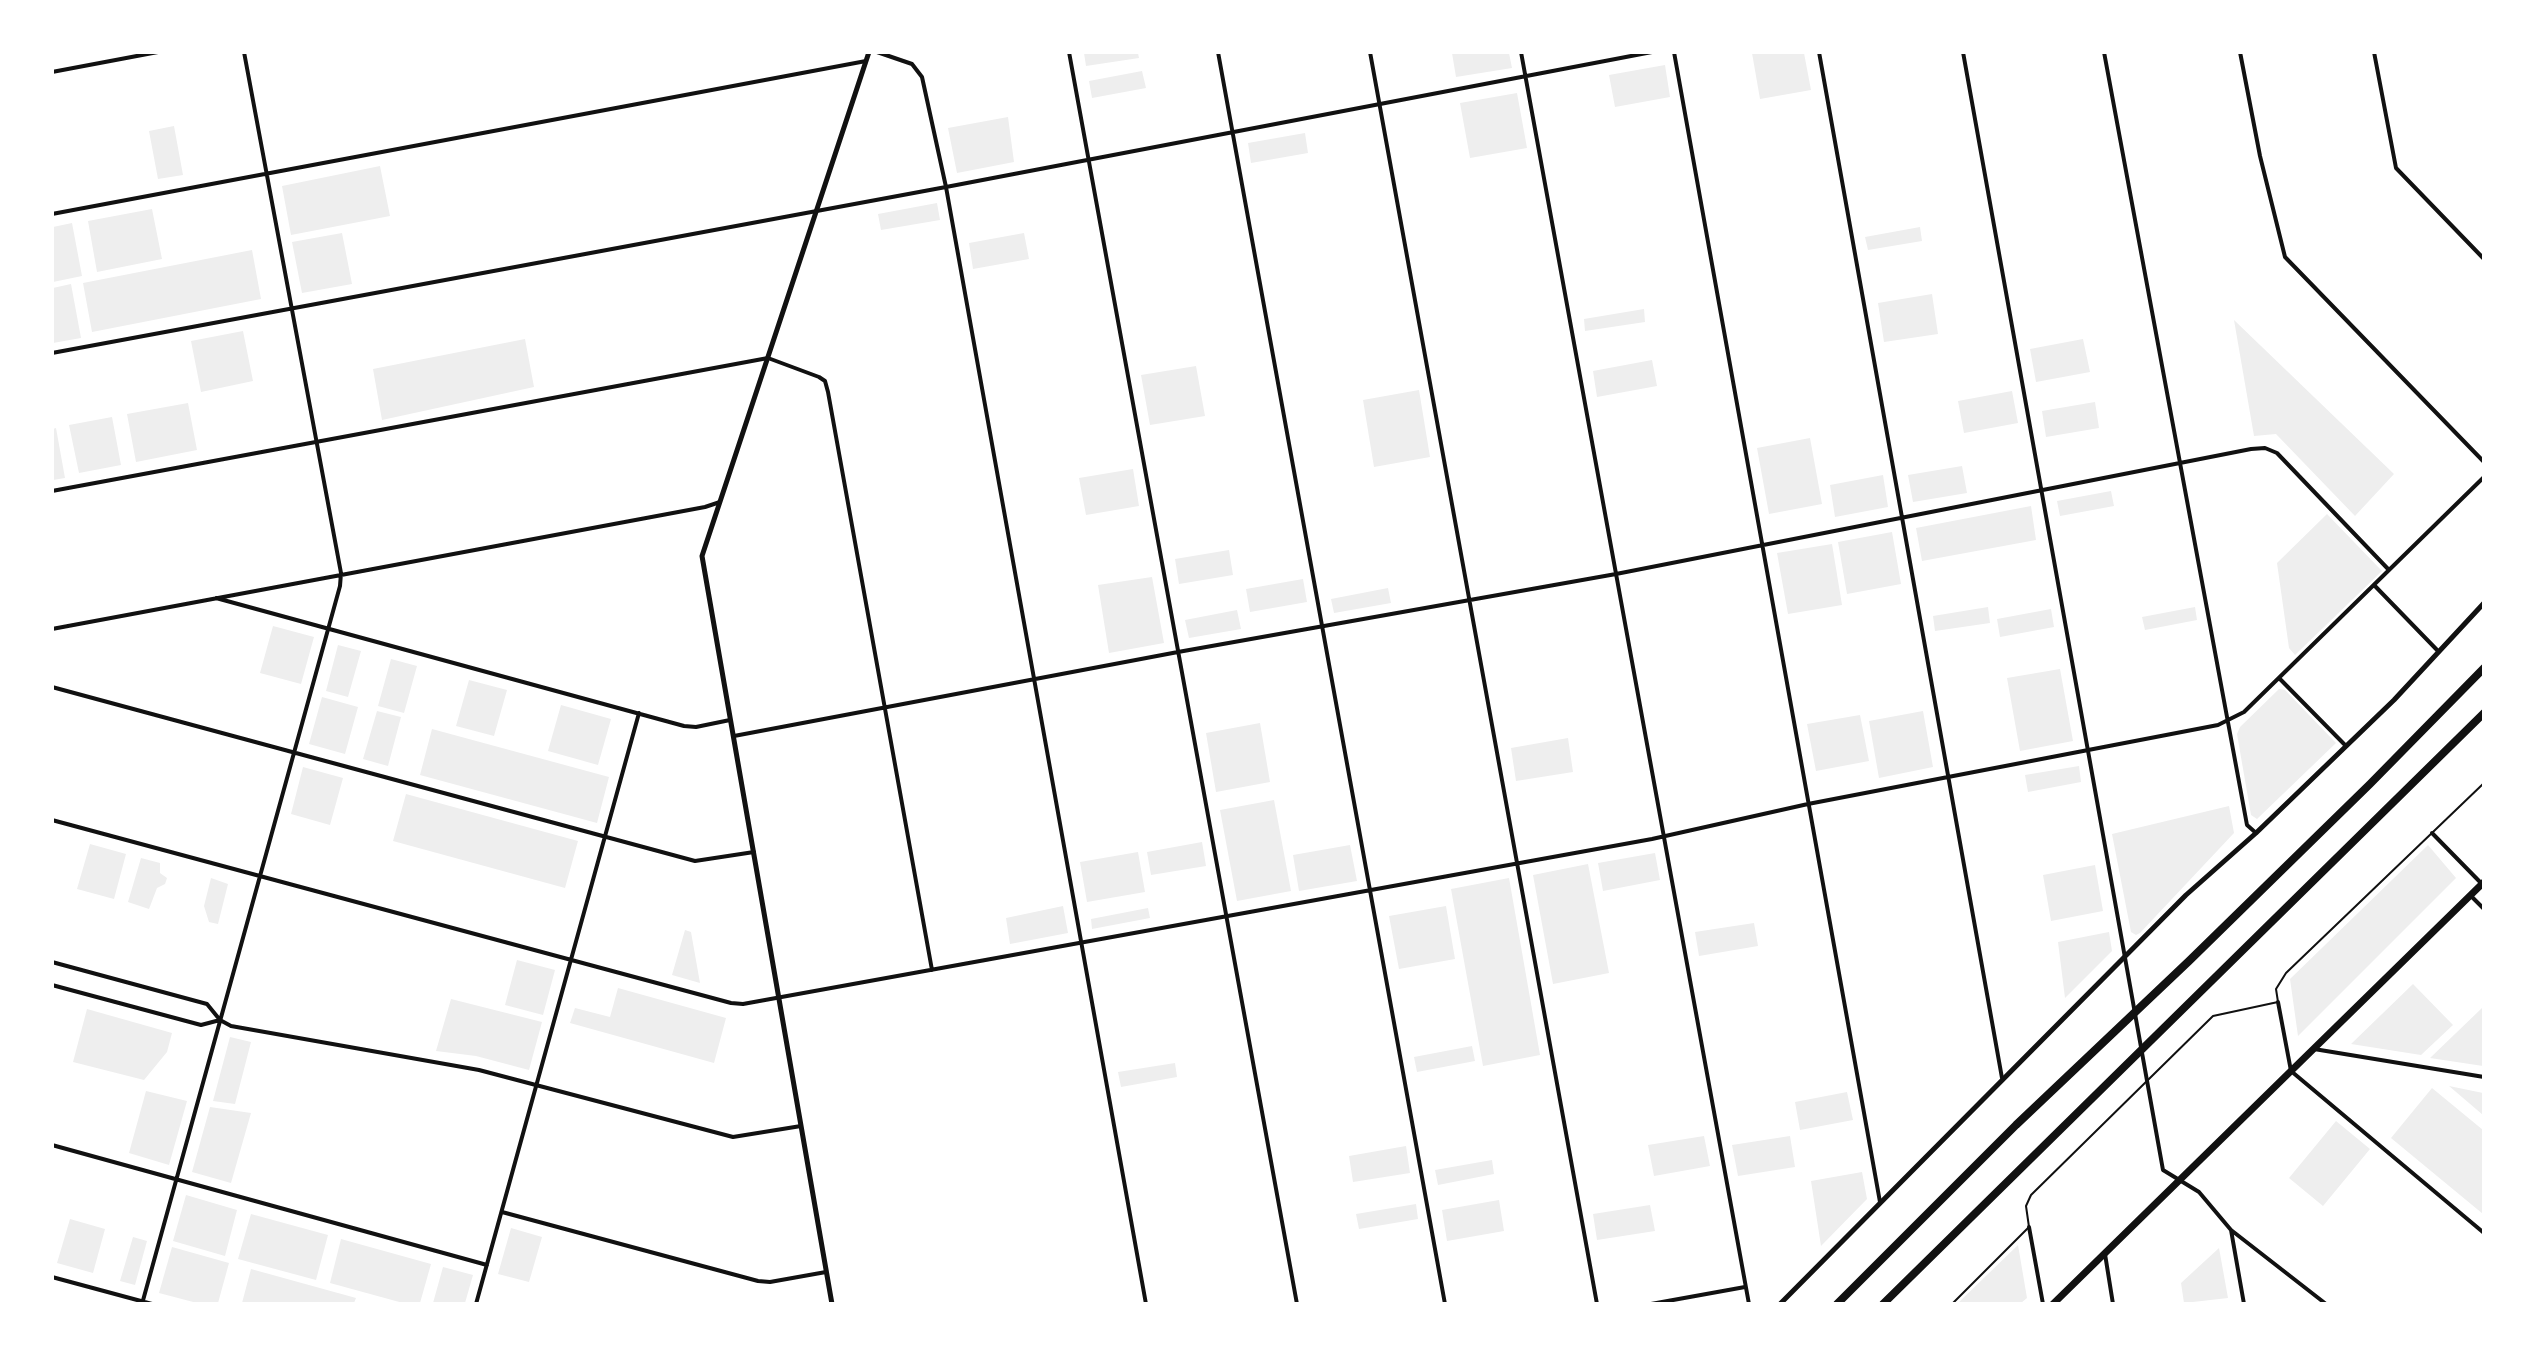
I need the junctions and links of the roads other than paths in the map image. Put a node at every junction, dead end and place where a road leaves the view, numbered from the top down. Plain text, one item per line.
1 (158, 52) edge
2 (244, 52) edge
3 (869, 52) edge
4 (878, 52) edge
5 (1069, 52) edge
6 (1218, 52) edge
7 (1370, 52) edge
8 (1521, 52) edge
9 (1652, 52) edge
10 (1674, 52) edge
11 (1819, 52) edge
12 (1963, 52) edge
13 (2104, 52) edge
14 (2240, 52) edge
15 (2374, 52) edge
16 (866, 61) junction
17 (52, 72) edge
18 (1526, 76) junction
19 (1379, 105) junction
20 (1233, 132) junction
21 (1089, 160) junction
22 (267, 172) junction
23 (946, 187) junction
24 (816, 211) junction
25 (52, 214) edge
26 (2484, 259) edge
27 (292, 308) junction
28 (52, 353) edge
29 (768, 358) junction
30 (317, 441) junction
31 (2484, 462) edge
32 (2181, 463) junction
33 (2484, 477) edge
34 (2041, 490) junction
35 (52, 491) edge
36 (720, 502) junction
37 (1902, 516) junction
38 (1763, 543) junction
39 (2389, 570) junction
40 (342, 573) junction
41 (1616, 574) junction
42 (2374, 585) junction
43 (214, 597) junction
44 (1470, 601) junction
45 (2484, 603) edge
46 (1323, 627) junction
47 (52, 628) edge
48 (328, 629) junction
49 (2438, 651) junction
50 (1178, 652) junction
51 (2484, 668) edge
52 (2279, 678) junction
53 (1034, 679) junction
54 (52, 687) edge
55 (885, 707) junction
56 (639, 713) junction
57 (2484, 713) edge
58 (731, 720) junction
59 (2228, 722) junction
60 (734, 736) junction
61 (2346, 746) junction
62 (2088, 750) junction
63 (294, 752) junction
64 (1949, 777) junction
65 (2484, 783) edge
66 (1808, 804) junction
67 (52, 820) edge
68 (2256, 833) junction
69 (2432, 833) junction
70 (605, 836) junction
71 (1665, 837) junction
72 (754, 852) junction
73 (1517, 864) junction
74 (260, 876) junction
75 (2483, 883) edge
76 (1370, 890) junction
77 (2470, 895) junction
78 (2484, 909) edge
79 (1226, 915) junction
80 (1081, 942) junction
81 (2125, 956) junction
82 (572, 960) junction
83 (52, 962) edge
84 (932, 970) junction
85 (52, 985) edge
86 (779, 998) junction
87 (2278, 1002) junction
88 (220, 1020) junction
89 (2313, 1049) junction
90 (2291, 1071) junction
91 (2484, 1077) edge
92 (2002, 1078) junction
93 (2147, 1082) junction
94 (537, 1086) junction
95 (801, 1126) junction
96 (52, 1145) edge
97 (176, 1178) junction
98 (2178, 1180) junction
99 (1881, 1202) junction
100 (502, 1212) junction
101 (2029, 1227) junction
102 (2231, 1230) junction
103 (2484, 1233) edge
104 (2105, 1253) junction
105 (487, 1265) junction
106 (826, 1272) junction
107 (52, 1277) edge
108 (1745, 1287) junction
109 (142, 1302) edge
110 (152, 1304) edge
111 (476, 1304) edge
112 (832, 1304) edge
113 (1146, 1304) edge
114 (1297, 1304) edge
115 (1444, 1304) edge
116 (1598, 1304) edge
117 (1651, 1304) edge
118 (1749, 1304) edge
119 (1780, 1304) edge
120 (1837, 1304) edge
121 (1883, 1304) edge
122 (1952, 1304) edge
123 (2043, 1304) edge
124 (2053, 1304) edge
125 (2114, 1304) edge
126 (2244, 1304) edge
127 (2326, 1304) edge

1 - 17 street
2 - 22 street
3 - 16 street
4 - 23 street
5 - 21 street
6 - 20 street
7 - 19 street
8 - 18 street
9 - 18 street
10 - 38 street
11 - 37 street
12 - 34 street
13 - 32 street
14 - 31 street
15 - 26 street
16 - 22 street
16 - 24 street
18 - 19 street
18 - 41 street
19 - 20 street
19 - 44 street
20 - 21 street
20 - 46 street
21 - 23 street
21 - 50 street
22 - 25 street
22 - 27 street
23 - 24 street
23 - 53 street
24 - 27 street
24 - 29 street
27 - 28 street
27 - 30 street
29 - 30 street
29 - 36 street
29 - 55 street
30 - 35 street
30 - 40 street
32 - 34 street
32 - 39 street
32 - 59 street
33 - 39 street
34 - 37 street
34 - 62 street
36 - 40 street
36 - 58 street
37 - 38 street
37 - 64 street
38 - 41 street
38 - 66 street
39 - 42 street
40 - 43 street
40 - 48 street
41 - 44 street
41 - 71 street
42 - 49 street
42 - 52 street
43 - 47 street
43 - 48 street
44 - 46 street
44 - 73 street
45 - 49 street
46 - 50 street
46 - 76 street
48 - 56 street
48 - 63 street
49 - 61 street
50 - 53 street
50 - 79 street
51 - 120 highway
52 - 59 street
52 - 61 street
53 - 55 street
53 - 80 street
54 - 63 street
55 - 60 street
55 - 84 street
56 - 58 street
56 - 70 street
57 - 121 highway
58 - 60 street
59 - 62 street
59 - 68 street
60 - 72 street
61 - 68 street
62 - 64 street
62 - 81 street
63 - 70 street
63 - 74 street
64 - 66 street
64 - 92 street
65 - 69 lane
66 - 71 street
66 - 99 street
67 - 74 street
68 - 81 street
69 - 75 street
69 - 87 lane
70 - 72 street
70 - 82 street
71 - 73 street
71 - 108 street
72 - 86 street
73 - 76 street
73 - 116 street
74 - 82 street
74 - 88 street
75 - 77 main road
76 - 79 street
76 - 115 street
77 - 78 street
77 - 89 main road
79 - 80 street
79 - 114 street
80 - 84 street
80 - 113 street
81 - 92 street
81 - 93 street
82 - 86 street
82 - 94 street
83 - 88 street
84 - 86 street
85 - 88 street
86 - 95 street
87 - 90 street
87 - 93 lane
88 - 94 street
88 - 97 street
89 - 90 main road
89 - 91 street
90 - 98 main road
90 - 103 street
92 - 99 street
93 - 98 street
93 - 101 lane
94 - 95 street
94 - 100 street
95 - 106 street
96 - 97 street
97 - 105 street
97 - 109 street
98 - 102 street
98 - 104 main road
99 - 119 street
100 - 105 street
100 - 106 street
101 - 122 lane
101 - 123 street
102 - 126 street
102 - 127 street
104 - 124 main road
104 - 125 street
105 - 111 street
106 - 112 street
107 - 109 street
108 - 117 street
108 - 118 street
109 - 110 street

